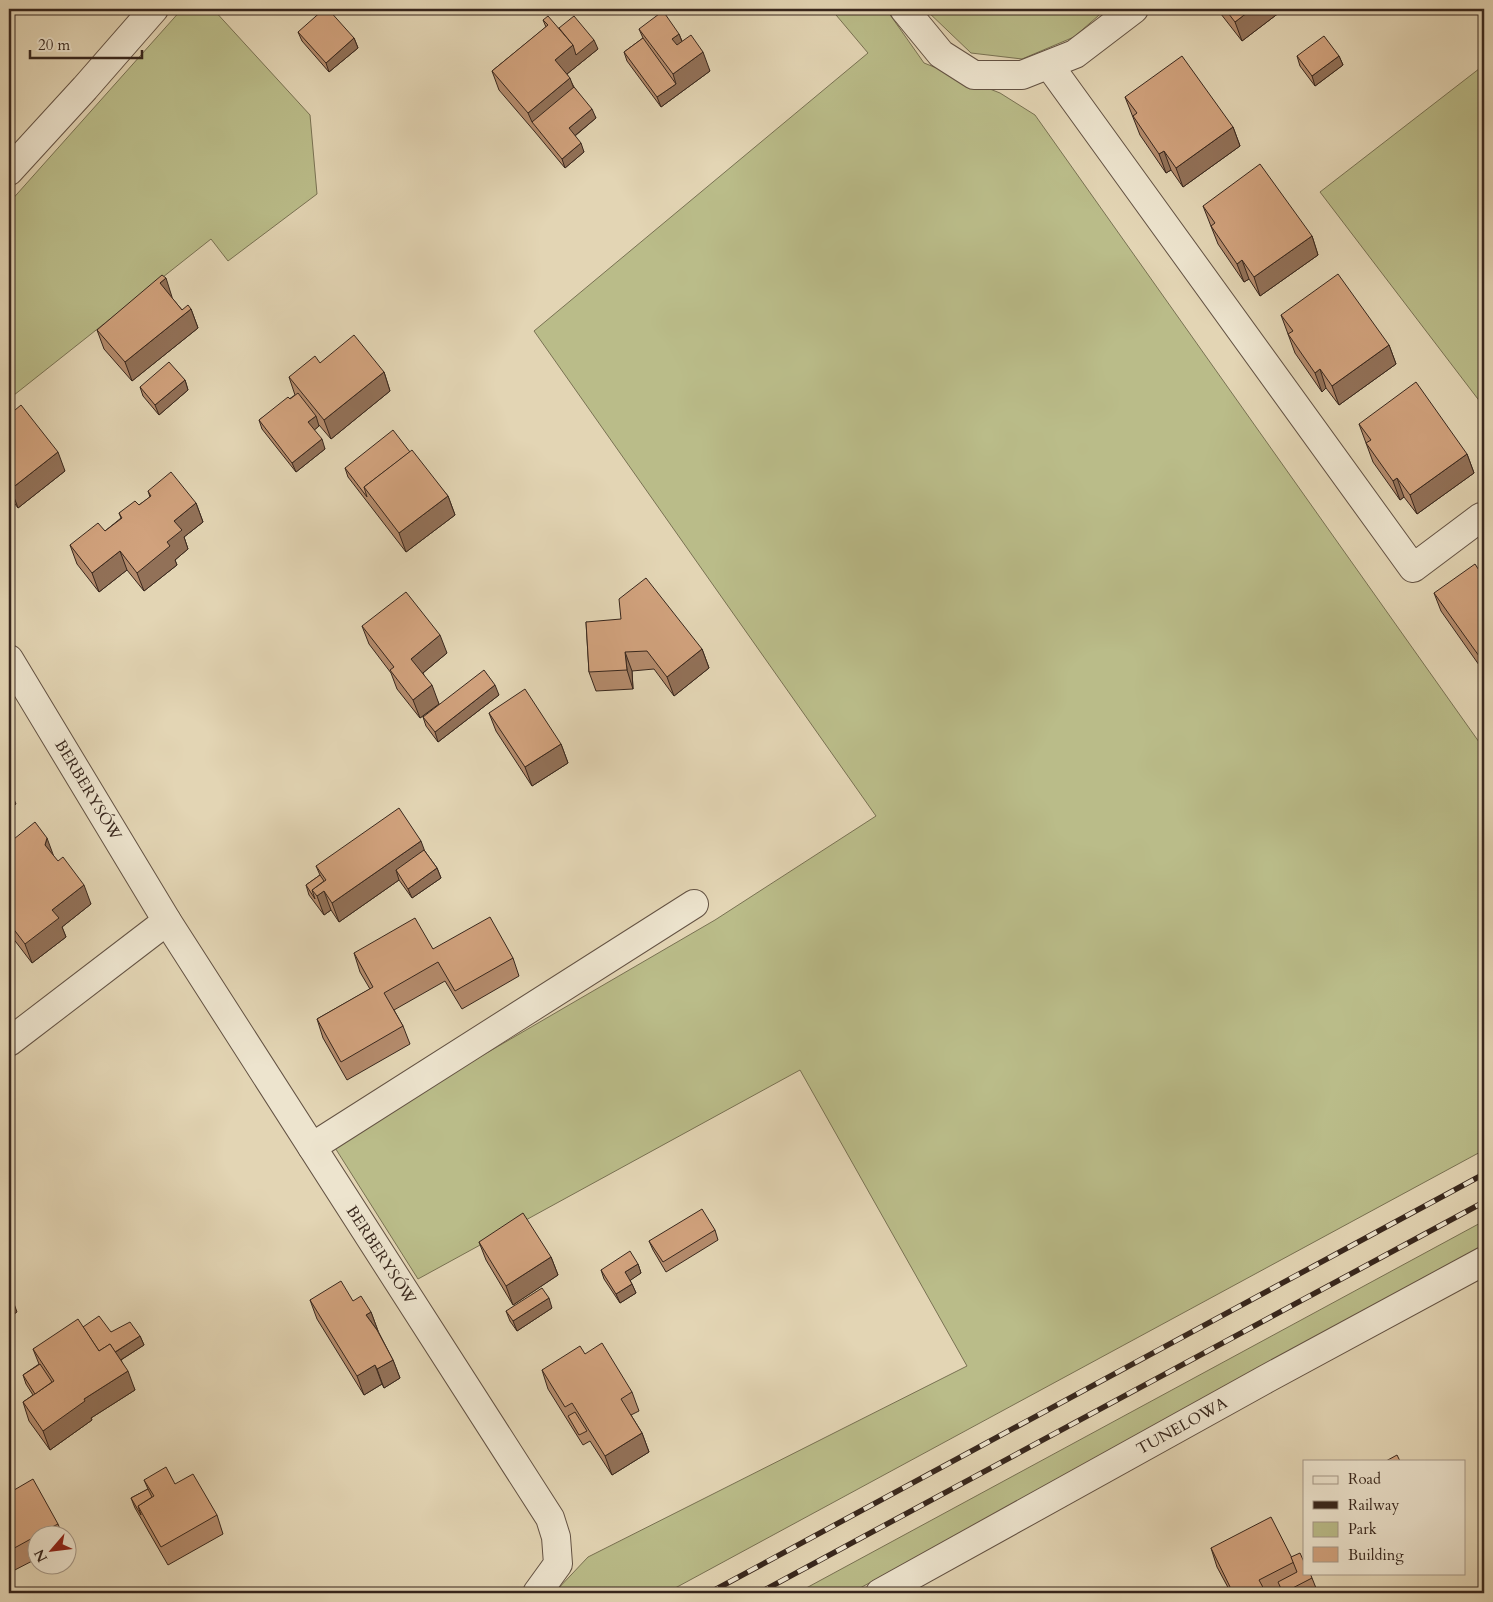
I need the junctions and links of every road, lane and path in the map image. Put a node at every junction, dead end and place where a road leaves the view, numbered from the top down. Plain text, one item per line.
1 (154, 9) edge
2 (904, 9) edge
3 (1134, 9) edge
4 (1048, 65) junction
5 (9, 171) edge
6 (1484, 521) edge
7 (9, 659) edge
8 (694, 904) dead end
9 (167, 921) junction
10 (9, 1042) edge
11 (312, 1147) junction
12 (1484, 1261) edge
13 (537, 1593) edge
14 (880, 1593) edge

1 - 5 street
2 - 4 street
3 - 4 street
4 - 6 street
7 - 9 street, BERBERYSÓW
8 - 11 street
9 - 10 street
9 - 11 street, BERBERYSÓW
11 - 13 street, BERBERYSÓW
12 - 14 street, TUNELOWA

